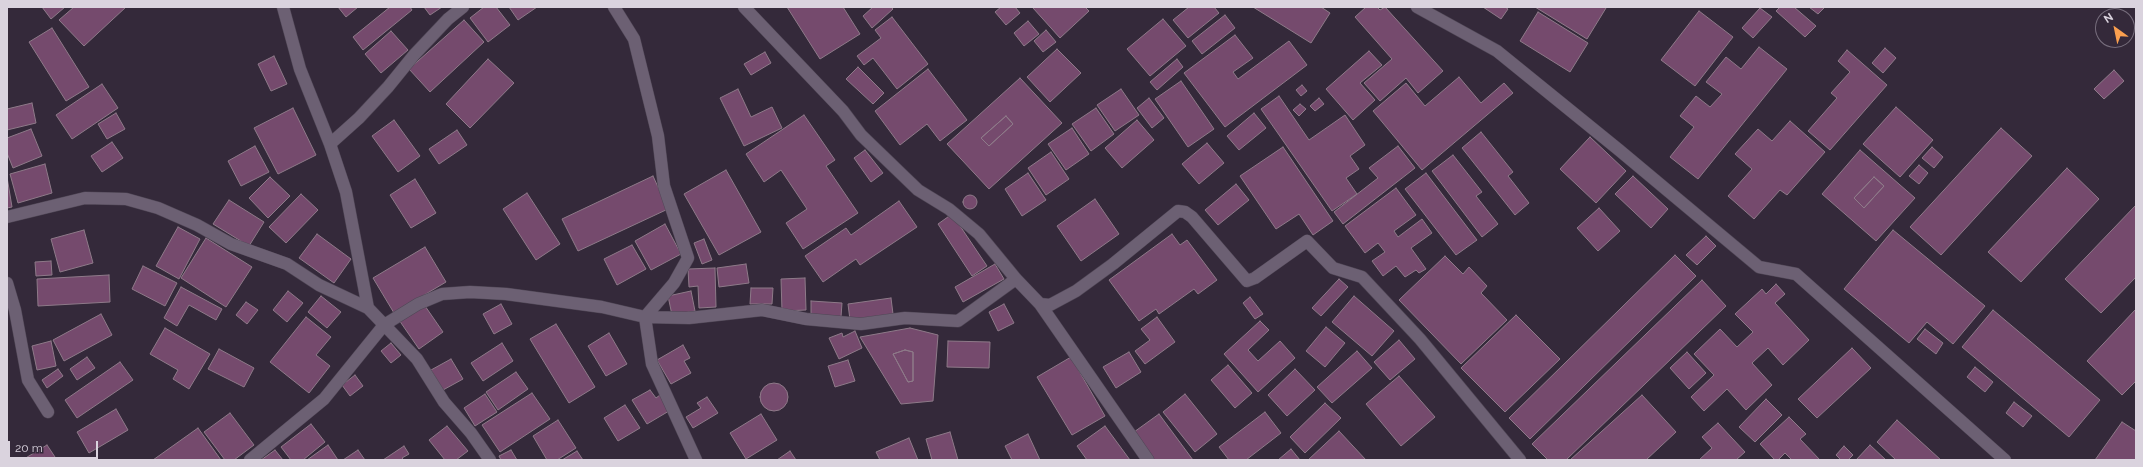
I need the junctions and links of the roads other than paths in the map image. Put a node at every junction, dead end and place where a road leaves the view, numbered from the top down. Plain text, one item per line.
1 (284, 7) edge
2 (464, 7) edge
3 (1417, 7) edge
4 (619, 9) edge
5 (750, 9) edge
6 (330, 144) junction
7 (7, 217) edge
8 (1016, 279) junction
9 (7, 283) edge
10 (1040, 304) junction
11 (368, 308) junction
12 (644, 316) junction
13 (384, 325) junction
14 (48, 412) dead end
15 (250, 460) edge
16 (490, 460) edge
17 (696, 460) edge
18 (1148, 460) edge
19 (1520, 460) edge
20 (2005, 460) edge

1 - 6 street
2 - 6 street
3 - 20 street
4 - 12 street
5 - 8 street
6 - 11 street
7 - 11 street
8 - 10 street
8 - 12 street
9 - 14 street
10 - 18 street
10 - 19 street
11 - 13 street
12 - 13 street
12 - 17 street
13 - 15 street
13 - 16 street

